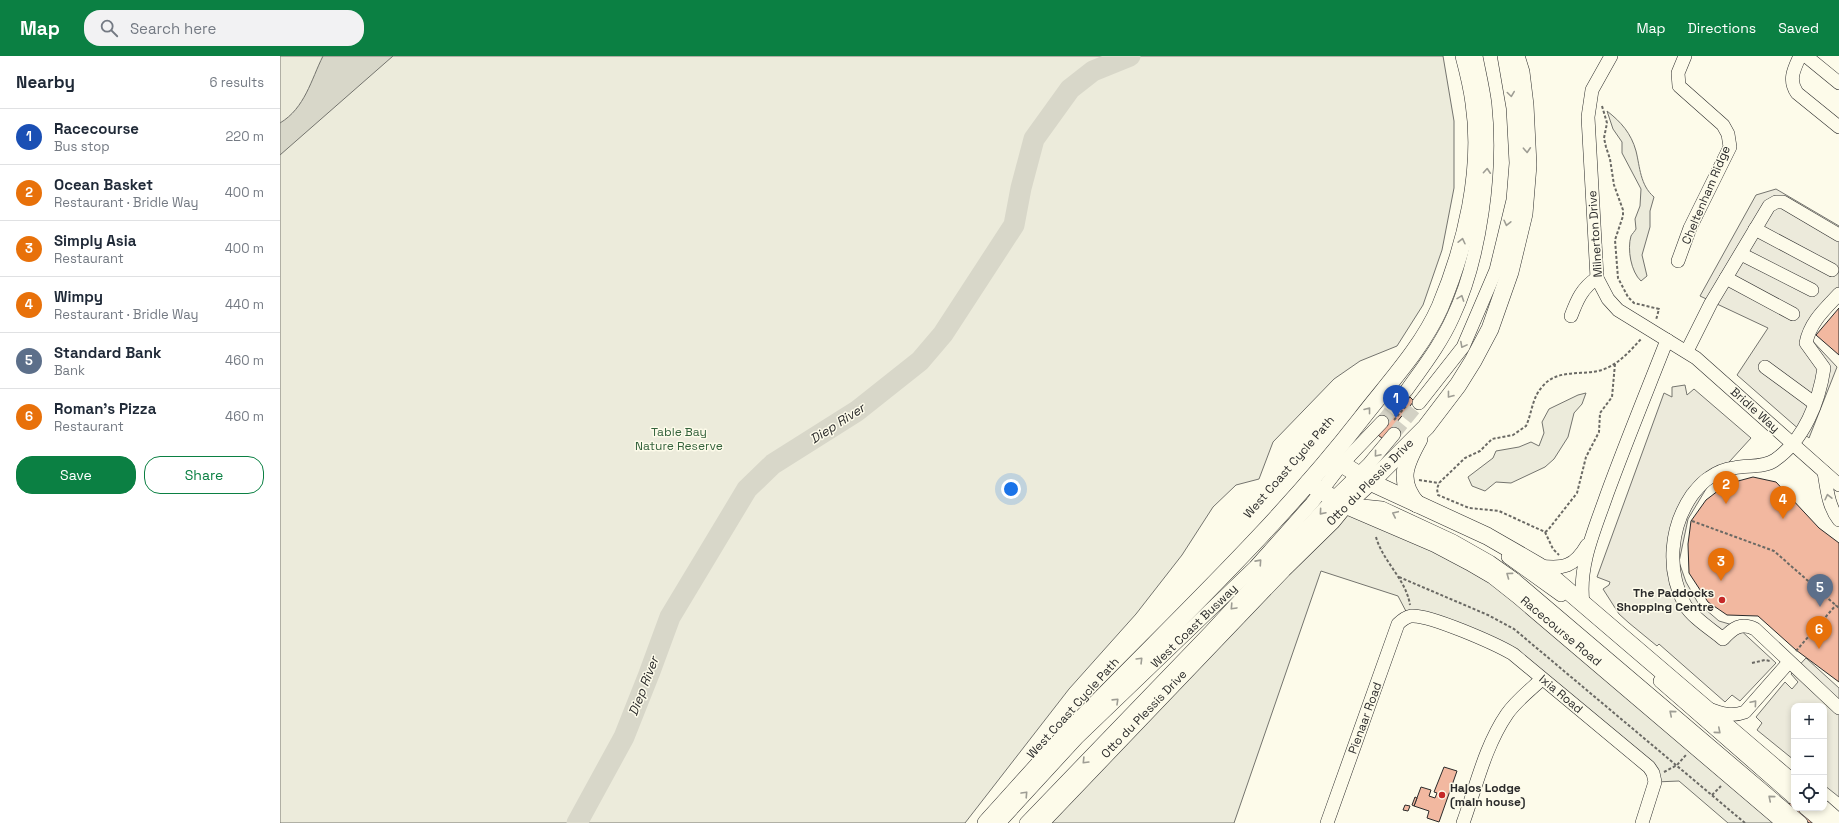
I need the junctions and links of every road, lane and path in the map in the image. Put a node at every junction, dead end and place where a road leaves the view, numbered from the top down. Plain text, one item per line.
1 (1464, 56) edge
2 (1476, 56) edge
3 (1504, 56) edge
4 (1516, 56) edge
5 (1611, 56) edge
6 (1685, 56) edge
7 (1800, 56) edge
8 (1806, 56) edge
9 (1839, 84) edge
10 (1602, 105) dead end
11 (1839, 127) edge
12 (1755, 229) junction
13 (1839, 235) edge
14 (1741, 254) junction
15 (1678, 261) dead end
16 (1832, 270) dead end
17 (1596, 278) junction
18 (1726, 278) junction
19 (1812, 290) dead end
20 (1839, 294) edge
21 (1793, 314) dead end
22 (1571, 316) dead end
23 (1654, 322) dead end
24 (1644, 336) dead end
25 (1667, 340) junction
26 (1687, 351) junction
27 (1615, 364) junction
28 (1765, 367) dead end
29 (1406, 391) tunnel mouth
30 (1419, 403) tunnel mouth
31 (1814, 403) junction
32 (1382, 422) tunnel mouth
33 (1426, 427) junction
34 (1394, 434) tunnel mouth
35 (1793, 444) junction
36 (1337, 460) junction
37 (1824, 472) junction
38 (1364, 478) junction
39 (1413, 480) dead end
40 (1439, 483) junction
41 (1839, 485) edge
42 (1327, 494) junction
43 (1418, 505) junction
44 (1839, 520) edge
45 (1691, 521) dead end
46 (1545, 532) junction
47 (1592, 536) junction
48 (1376, 537) dead end
49 (1565, 559) dead end
50 (1539, 566) junction
51 (1399, 577) junction
52 (1583, 603) junction
53 (1836, 605) junction
54 (1839, 608) edge
55 (1410, 617) junction
56 (1789, 662) junction
57 (1542, 678) junction
58 (1707, 708) junction
59 (1839, 708) edge
60 (1684, 757) dead end
61 (1676, 765) junction
62 (1655, 777) junction
63 (1791, 781) edge
64 (1716, 791) dead end
65 (1712, 795) junction
66 (1791, 795) edge
67 (1809, 811) edge
68 (1825, 811) edge
69 (986, 823) edge
70 (999, 823) edge
71 (1026, 823) edge
72 (1040, 823) edge
73 (1327, 823) edge
74 (1463, 823) edge
75 (1642, 823) edge
76 (1745, 823) edge
77 (1786, 823) edge
78 (1801, 823) edge
79 (1823, 823) edge
80 (1839, 823) edge

36 -> 1 main road, Otto du Plessis Drive
29 -> 2 street
3 -> 30 street
4 -> 33 main road, Otto du Plessis Drive
5 - 17 street, Milnerton Drive
6 - 15 street, Cheltenham Ridge
7 - 11 street
8 - 9 street
10 - 23 path
12 - 13 street
12 - 14 street
12 - 16 street
14 - 18 street
14 - 19 street
17 - 22 street
17 - 25 street, Milnerton Drive
18 - 21 street
18 - 26 street
20 - 31 street
24 - 27 path
25 - 26 street, Bridle Way
25 - 47 street
26 - 35 street, Bridle Way
27 - 40 path
27 - 46 path
28 - 31 street
31 - 35 street
32 - 36 street
33 - 38 main road, Otto du Plessis Drive
33 - 43 main road
34 -> 38 street
35 - 37 street, Bridle Way
35 - 56 street
36 - 38 main road
36 - 42 main road, Otto du Plessis Drive
37 - 41 street, Bridle Way
44 -> 37 street
38 - 42 main road, Otto du Plessis Drive
38 - 43 main road
38 -> 66 street
39 - 40 path
40 - 46 path
69 -> 42 main road, Otto du Plessis Drive
70 -> 42 street, West Coast Busway
42 -> 71 street, West Coast Busway
42 - 72 main road, Otto du Plessis Drive
42 - 77 main road, Racecourse Road
78 -> 42 street
43 - 50 main road
45 - 53 path
46 - 49 path
47 - 50 street
47 - 52 street
48 - 51 path
50 - 52 main road
51 - 55 path
51 - 61 path
52 - 58 main road
53 - 54 path
53 - 56 path
55 - 57 street, Ixia Road
55 - 73 street, Pienaar Road
58 -> 56 street
56 - 59 street
57 - 62 street, Ixia Road
57 - 74 street
58 - 63 main road
60 - 61 path
61 - 62 path
61 - 65 path
62 - 75 street
64 - 65 path
65 - 76 path
67 - 79 street
68 - 80 main road

